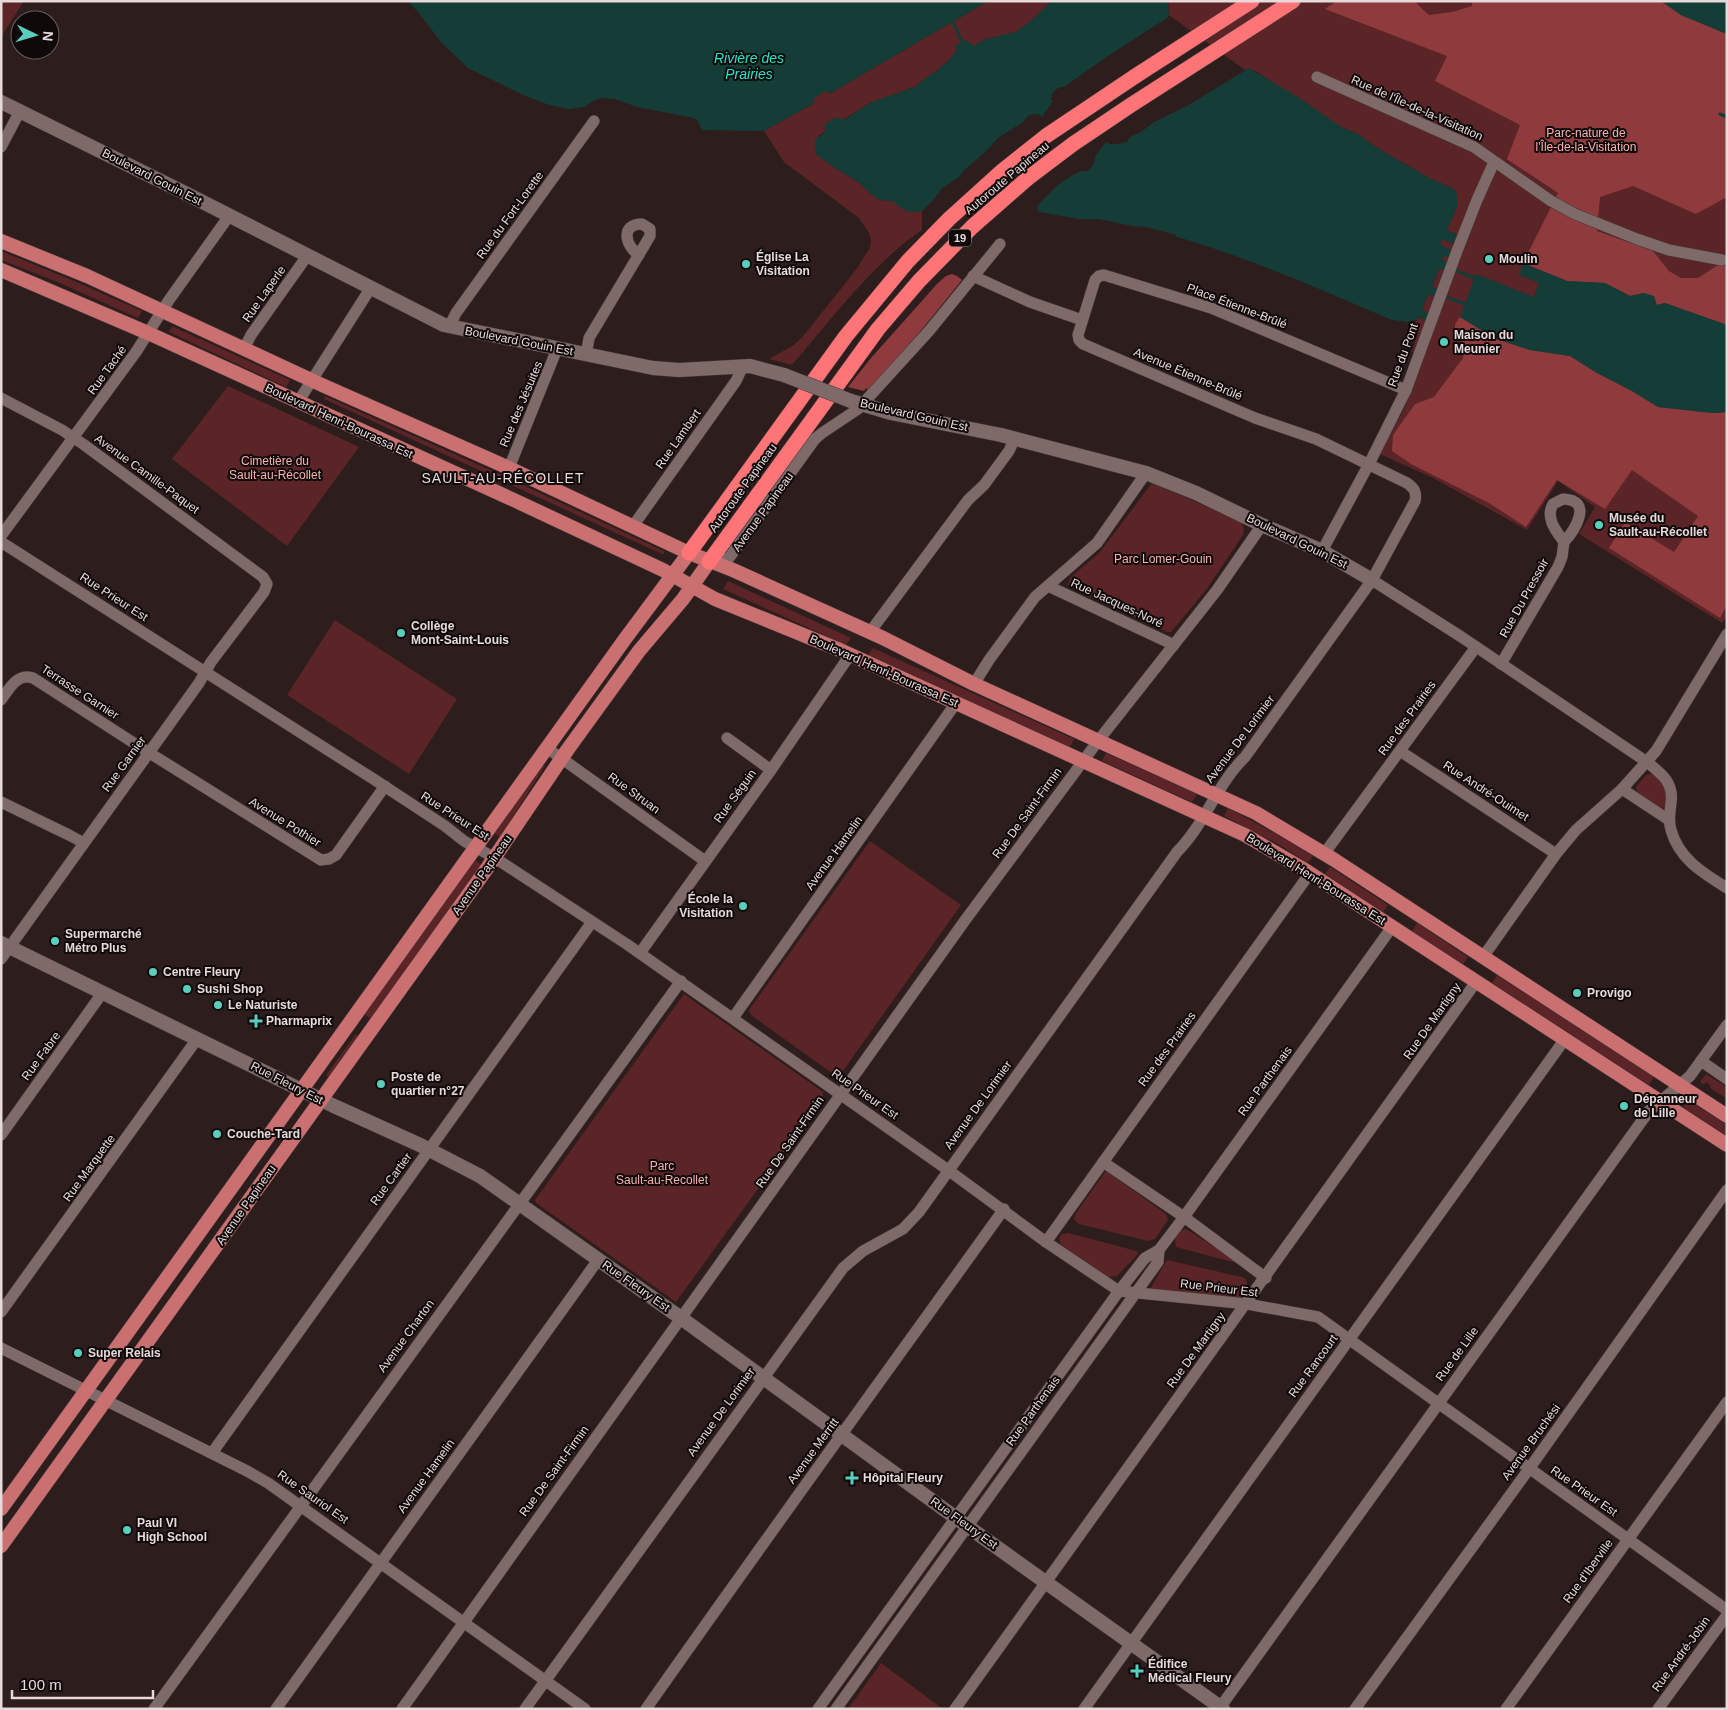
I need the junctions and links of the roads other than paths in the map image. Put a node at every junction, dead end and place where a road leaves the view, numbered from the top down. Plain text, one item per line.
1 (1252, 1) edge
2 (1293, 1) edge
3 (1317, 77) dead end
4 (1, 102) edge
5 (20, 111) junction
6 (594, 121) dead end
7 (1, 147) edge
8 (1494, 162) junction
9 (229, 216) junction
10 (1, 241) edge
11 (1000, 244) dead end
12 (639, 255) dead end
13 (307, 256) junction
14 (1722, 260) dead end
15 (1, 270) edge
16 (972, 276) junction
17 (370, 289) junction
18 (162, 311) junction
19 (1082, 320) junction
20 (449, 327) junction
21 (148, 333) junction
22 (244, 349) junction
23 (557, 349) junction
24 (586, 355) junction
25 (743, 366) junction
26 (312, 379) junction
27 (1406, 390) junction
28 (1, 398) edge
29 (298, 402) junction
30 (857, 403) junction
31 (74, 438) junction
32 (1015, 438) junction
33 (1369, 464) junction
34 (509, 468) junction
35 (1146, 473) junction
36 (1414, 487) joint
37 (1262, 525) junction
38 (633, 526) junction
39 (1, 536) edge
40 (1, 542) edge
41 (1564, 542) dead end
42 (1322, 551) junction
43 (689, 554) junction
44 (709, 562) junction
45 (672, 575) junction
46 (1372, 580) junction
47 (267, 584) joint
48 (1048, 586) junction
49 (692, 587) junction
50 (870, 632) junction
51 (1727, 634) edge
52 (1174, 645) junction
53 (1476, 647) junction
54 (850, 655) junction
55 (1501, 664) junction
56 (206, 673) junction
57 (974, 684) junction
58 (1, 700) edge
59 (956, 703) junction
60 (727, 738) dead end
61 (1098, 741) junction
62 (547, 748) junction
63 (1400, 751) junction
64 (150, 752) junction
65 (562, 758) junction
66 (1083, 760) junction
67 (1647, 762) junction
68 (771, 770) junction
69 (385, 786) junction
70 (1622, 788) junction
71 (1216, 794) junction
72 (1, 802) edge
73 (1204, 816) junction
74 (1669, 820) junction
75 (84, 843) junction
76 (476, 847) junction
77 (1324, 854) junction
78 (1556, 854) junction
79 (495, 858) junction
80 (705, 861) junction
81 (1310, 873) junction
82 (1727, 888) edge
83 (592, 922) junction
84 (1392, 927) junction
85 (6, 945) edge
86 (640, 953) junction
87 (1483, 957) junction
88 (1, 959) edge
89 (681, 981) junction
90 (1476, 982) junction
91 (103, 992) junction
92 (733, 1018) junction
93 (1727, 1025) edge
94 (197, 1039) junction
95 (1565, 1039) junction
96 (1701, 1061) junction
97 (1727, 1079) edge
98 (1679, 1085) junction
99 (302, 1090) junction
100 (841, 1094) junction
101 (321, 1099) junction
102 (1660, 1101) junction
103 (1727, 1116) edge
104 (1, 1135) edge
105 (1727, 1145) edge
106 (429, 1149) junction
107 (1103, 1162) junction
108 (948, 1170) junction
109 (1727, 1190) edge
110 (519, 1203) junction
111 (1004, 1209) junction
112 (1184, 1217) junction
113 (1046, 1242) junction
114 (1159, 1250) junction
115 (598, 1260) junction
116 (1266, 1278) junction
117 (1119, 1291) junction
118 (1135, 1293) junction
119 (1246, 1304) junction
120 (1, 1312) edge
121 (681, 1318) junction
122 (1350, 1339) junction
123 (1, 1348) edge
124 (763, 1378) junction
125 (86, 1390) junction
126 (106, 1400) junction
127 (1727, 1402) edge
128 (1439, 1403) junction
129 (842, 1435) junction
130 (212, 1453) junction
131 (1529, 1469) junction
132 (301, 1506) junction
133 (1, 1509) edge
134 (955, 1517) junction
135 (968, 1526) junction
136 (1629, 1539) junction
137 (1, 1546) edge
138 (930, 1554) junction
139 (381, 1562) junction
140 (942, 1563) junction
141 (1046, 1582) junction
142 (900, 1594) junction
143 (913, 1603) junction
144 (1727, 1610) edge
145 (1727, 1614) edge
146 (464, 1622) junction
147 (1132, 1643) junction
148 (545, 1680) junction
149 (1221, 1708) edge
150 (154, 1709) edge
151 (276, 1709) edge
152 (402, 1709) edge
153 (525, 1709) edge
154 (585, 1709) edge
155 (646, 1709) edge
156 (818, 1709) edge
157 (836, 1709) edge
158 (955, 1709) edge
159 (1084, 1709) edge
160 (1355, 1709) edge
161 (1506, 1709) edge
162 (1658, 1709) edge

1 - 43 highway, Autoroute Papineau / 19
2 - 44 highway, Autoroute Papineau / 19
3 - 8 street, Rue de l'Île-de-la-Visitation
4 - 5 street, Boulevard Gouin Est
5 - 7 street
5 - 9 street, Boulevard Gouin Est
6 - 20 street, Rue du Fort-Lorette
8 - 14 street, Rue de l'Île-de-la-Visitation
8 - 27 street, Rue du Pont
9 - 13 street, Boulevard Gouin Est
9 - 18 street, Rue Taché
10 - 18 main road, Boulevard Henri-Bourassa Est
11 - 16 street, Avenue Papineau
12 - 24 street
13 - 17 street, Boulevard Gouin Est
13 - 22 street, Rue Laperle
15 - 21 main road, Boulevard Henri-Bourassa Est
16 - 19 street
16 - 30 street, Avenue Papineau
17 - 20 street, Boulevard Gouin Est
17 - 26 street
18 - 21 street, Rue Taché
18 - 22 main road, Boulevard Henri-Bourassa Est
19 - 27 street, Place Étienne-Brûlé
19 - 33 street, Avenue Étienne-Brûlé
20 - 23 street, Boulevard Gouin Est
21 - 29 main road, Boulevard Henri-Bourassa Est
21 - 31 street, Rue Taché
22 - 26 main road, Boulevard Henri-Bourassa Est
23 - 24 street, Boulevard Gouin Est
23 - 34 street, Rue des Jésuites
24 - 25 street, Boulevard Gouin Est
25 - 30 street, Boulevard Gouin Est, bridge
25 - 38 street, Rue Lambert
26 - 29 street
26 - 34 main road, Boulevard Henri-Bourassa Est
27 - 33 street, Rue du Pont
28 - 31 street, Avenue Camille-Paquet
29 - 45 main road, Boulevard Henri-Bourassa Est
30 - 32 street, Boulevard Gouin Est
30 - 44 street, Avenue Papineau
31 - 39 street, Rue Taché
31 - 47 street, Avenue Camille-Paquet
32 - 35 street, Boulevard Gouin Est
32 - 50 street
33 - 36 street, Avenue Étienne-Brûlé
33 - 42 street, Rue du Pont
34 - 38 main road, Boulevard Henri-Bourassa Est
35 - 37 street, Boulevard Gouin Est
35 - 48 street
36 - 46 street, Avenue De Lorimier
37 - 42 street, Boulevard Gouin Est
37 - 52 street, Rue De Saint-Firmin
38 - 43 main road, Boulevard Henri-Bourassa Est
40 - 56 street, Rue Prieur Est
41 - 55 street, Rue Du Pressoir
42 - 46 street, Boulevard Gouin Est
43 - 44 main road, Boulevard Henri-Bourassa Est
43 - 45 main road, Avenue Papineau
44 - 49 main road, Avenue Papineau
44 - 50 main road, Boulevard Henri-Bourassa Est
45 - 49 main road, Boulevard Henri-Bourassa Est
45 - 62 main road, Avenue Papineau
46 - 53 street, Boulevard Gouin Est
46 - 71 street, Avenue De Lorimier
47 - 56 street, Rue Garnier
48 - 52 street, Rue Jacques-Noré
48 - 57 street
49 - 54 main road, Boulevard Henri-Bourassa Est
49 - 65 main road, Avenue Papineau
50 - 57 main road, Boulevard Henri-Bourassa Est
51 - 67 street
52 - 61 street, Rue De Saint-Firmin
53 - 55 street, Boulevard Gouin Est
53 - 63 street, Rue des Prairies
54 - 59 main road, Boulevard Henri-Bourassa Est
54 - 68 street, Rue Séguin
55 - 67 street, Boulevard Gouin Est
56 - 64 street, Rue Garnier
56 - 69 street, Rue Prieur Est
57 - 61 main road, Boulevard Henri-Bourassa Est
58 - 64 street, Terrasse Garnier
59 - 66 main road, Boulevard Henri-Bourassa Est
59 - 92 street, Avenue Hamelin
60 - 68 street
61 - 66 street, Rue De Saint-Firmin
61 - 71 main road, Boulevard Henri-Bourassa Est
62 - 65 street, Rue Struan
62 - 76 main road, Avenue Papineau
63 - 77 street, Rue des Prairies
63 - 78 street, Rue André-Ouimet
64 - 69 street, Avenue Pothier
64 - 75 street, Rue Garnier
65 - 79 main road, Avenue Papineau
65 - 80 street, Rue Struan
66 - 73 main road, Boulevard Henri-Bourassa Est
66 - 100 street, Rue De Saint-Firmin
67 - 70 street
67 - 74 street, Boulevard Gouin Est
68 - 80 street, Rue Séguin
69 - 76 street, Rue Prieur Est
70 - 74 street
70 - 78 street
71 - 73 street, Avenue De Lorimier
71 - 77 main road, Boulevard Henri-Bourassa Est
72 - 75 street
73 - 81 main road, Boulevard Henri-Bourassa Est
73 - 108 street, Avenue De Lorimier
74 - 82 street, Boulevard Gouin Est
75 - 85 street, Rue Garnier
76 - 79 street, Rue Prieur Est
76 - 99 main road, Avenue Papineau
77 - 87 main road, Boulevard Henri-Bourassa Est
78 - 87 street
79 - 83 street, Rue Prieur Est
79 - 101 main road, Avenue Papineau
80 - 86 street, Rue Séguin
81 - 84 main road, Boulevard Henri-Bourassa Est
81 - 107 street, Rue des Prairies
83 - 86 street, Rue Prieur Est
83 - 106 street, Rue Cartier
84 - 90 main road, Boulevard Henri-Bourassa Est
84 - 112 street, Rue Parthenais
85 - 88 street, Rue Garnier
85 - 91 street, Rue Fleury Est
86 - 89 street, Rue Prieur Est
87 - 98 main road, Boulevard Henri-Bourassa Est
89 - 92 street, Rue Prieur Est
89 - 110 street, Avenue Charton
90 - 95 main road, Boulevard Henri-Bourassa Est
90 - 116 street, Rue De Martigny
91 - 94 street, Rue Fleury Est
91 - 104 street, Rue Fabre
92 - 100 street, Rue Prieur Est
93 - 96 street, Rue de Lille
94 - 99 street, Rue Fleury Est
94 - 120 street, Rue Marquette
95 - 102 main road, Boulevard Henri-Bourassa Est
95 - 122 street, Rue Rancourt
96 - 97 street
96 - 98 street, Rue de Lille
98 - 102 street, Rue de Lille
98 - 103 main road, Boulevard Henri-Bourassa Est
99 - 101 street, Rue Fleury Est
99 - 125 main road, Avenue Papineau
100 - 108 street, Rue Prieur Est
100 - 121 street, Rue De Saint-Firmin
101 - 106 street, Rue Fleury Est
101 - 126 main road, Avenue Papineau
102 - 105 main road, Boulevard Henri-Bourassa Est
102 - 128 street, Rue de Lille
106 - 110 street, Rue Fleury Est
106 - 130 street, Rue Cartier
107 - 112 street, Rue Prieur Est
107 - 113 street, Rue des Prairies
108 - 111 street, Rue Prieur Est
108 - 124 street, Avenue De Lorimier
109 - 131 street, Avenue Bruchési
110 - 115 street, Rue Fleury Est
110 - 132 street, Avenue Charton
111 - 113 street, Rue Prieur Est
111 - 129 street, Avenue Merritt
112 - 114 street, Rue Parthenais
112 - 116 street, Rue Prieur Est
113 - 117 street, Rue Prieur Est
114 - 117 street, Rue Parthenais
114 - 118 street, Rue Parthenais
115 - 121 street, Rue Fleury Est
115 - 139 street, Avenue Hamelin
116 - 119 street, Rue De Martigny
117 - 118 street, Rue Prieur Est
117 - 134 street, Rue Parthenais
118 - 119 street, Rue Prieur Est
118 - 135 street, Rue Parthenais
119 - 122 street, Rue Prieur Est
119 - 141 street, Rue De Martigny
121 - 124 street, Rue Fleury Est
121 - 146 street, Rue De Saint-Firmin
122 - 128 street, Rue Prieur Est
122 - 147 street, Rue Rancourt
123 - 125 street, Rue Sauriol Est
124 - 129 street, Rue Fleury Est
124 - 148 street, Avenue De Lorimier
125 - 126 street, Rue Sauriol Est
125 - 133 main road, Avenue Papineau
126 - 130 street, Rue Sauriol Est
126 - 137 main road, Avenue Papineau
127 - 136 street, Rue d'Iberville
128 - 131 street, Rue Prieur Est
128 - 149 street, Rue de Lille
129 - 134 street, Rue Fleury Est
129 - 155 street, Avenue Merritt
130 - 132 street, Rue Sauriol Est
131 - 136 street, Rue Prieur Est
131 - 160 street, Avenue Bruchési
132 - 139 street, Rue Sauriol Est
132 - 150 street, Avenue Charton
134 - 135 street, Rue Fleury Est
134 - 138 street, Rue Parthenais
135 - 140 street, Rue Parthenais
135 - 141 street, Rue Fleury Est
136 - 144 street, Rue Prieur Est
136 - 161 street, Rue d'Iberville
138 - 140 street
138 - 142 street, Rue Parthenais
139 - 146 street, Rue Sauriol Est
139 - 151 street, Avenue Hamelin
140 - 143 street, Rue Parthenais
141 - 147 street, Rue Fleury Est
141 - 158 street, Rue De Martigny
142 - 143 street
142 - 156 street, Rue Parthenais
143 - 157 street, Rue Parthenais
145 - 162 street, Rue André-Jobin
146 - 148 street, Rue Sauriol Est
146 - 152 street, Rue De Saint-Firmin
147 - 149 street, Rue Fleury Est
147 - 159 street, Rue Rancourt
148 - 153 street, Avenue De Lorimier
148 - 154 street, Rue Sauriol Est

